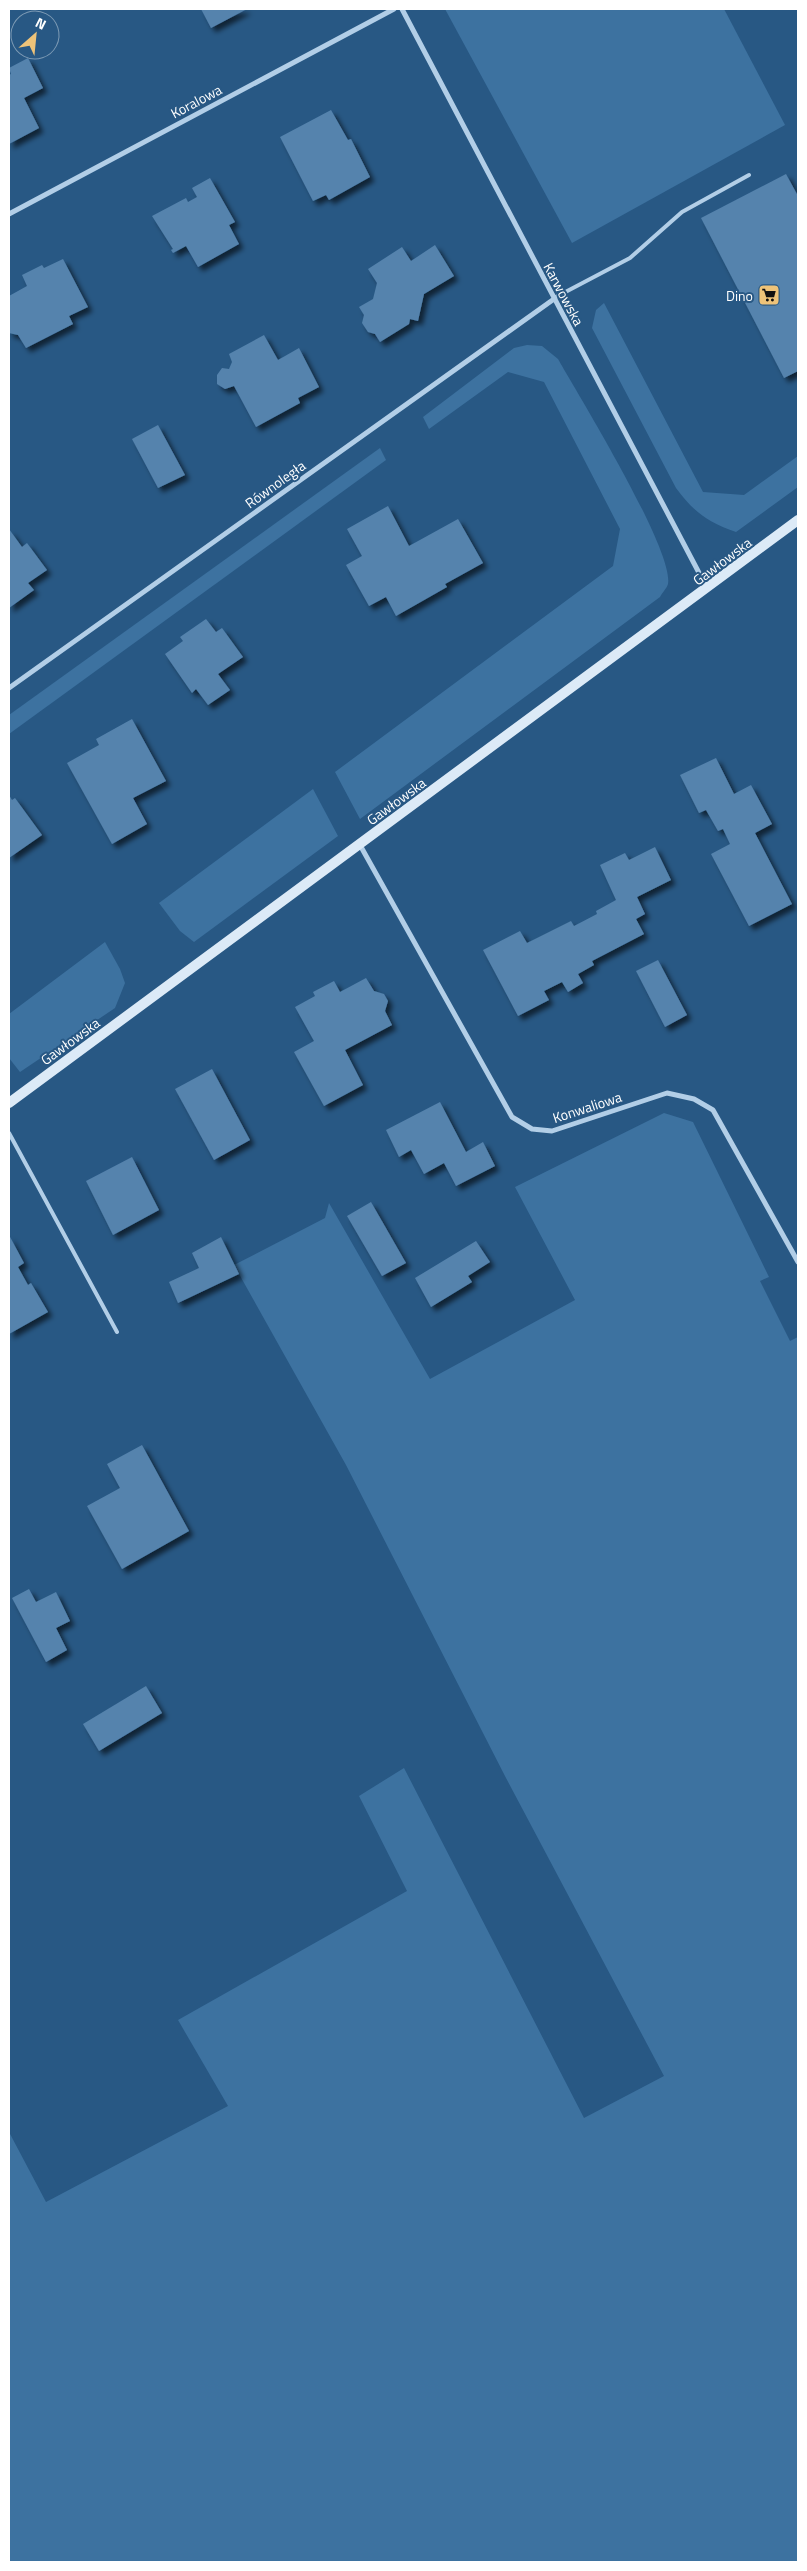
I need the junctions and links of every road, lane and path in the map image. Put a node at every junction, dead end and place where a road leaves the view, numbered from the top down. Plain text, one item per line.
1 (394, 9) edge
2 (402, 9) edge
3 (749, 175) dead end
4 (9, 214) edge
5 (554, 298) junction
6 (798, 520) edge
7 (708, 588) junction
8 (9, 688) edge
9 (360, 845) junction
10 (9, 1102) edge
11 (9, 1133) edge
12 (798, 1262) edge
13 (117, 1332) dead end

1 - 4 street, Koralowa
2 - 5 street, Karwowska
3 - 5 lane
5 - 7 street, Karwowska
5 - 8 street, Równoległa
6 - 7 street, Gawłowska
7 - 9 street, Gawłowska
9 - 10 street, Gawłowska
9 - 12 street, Konwaliowa
11 - 13 lane

